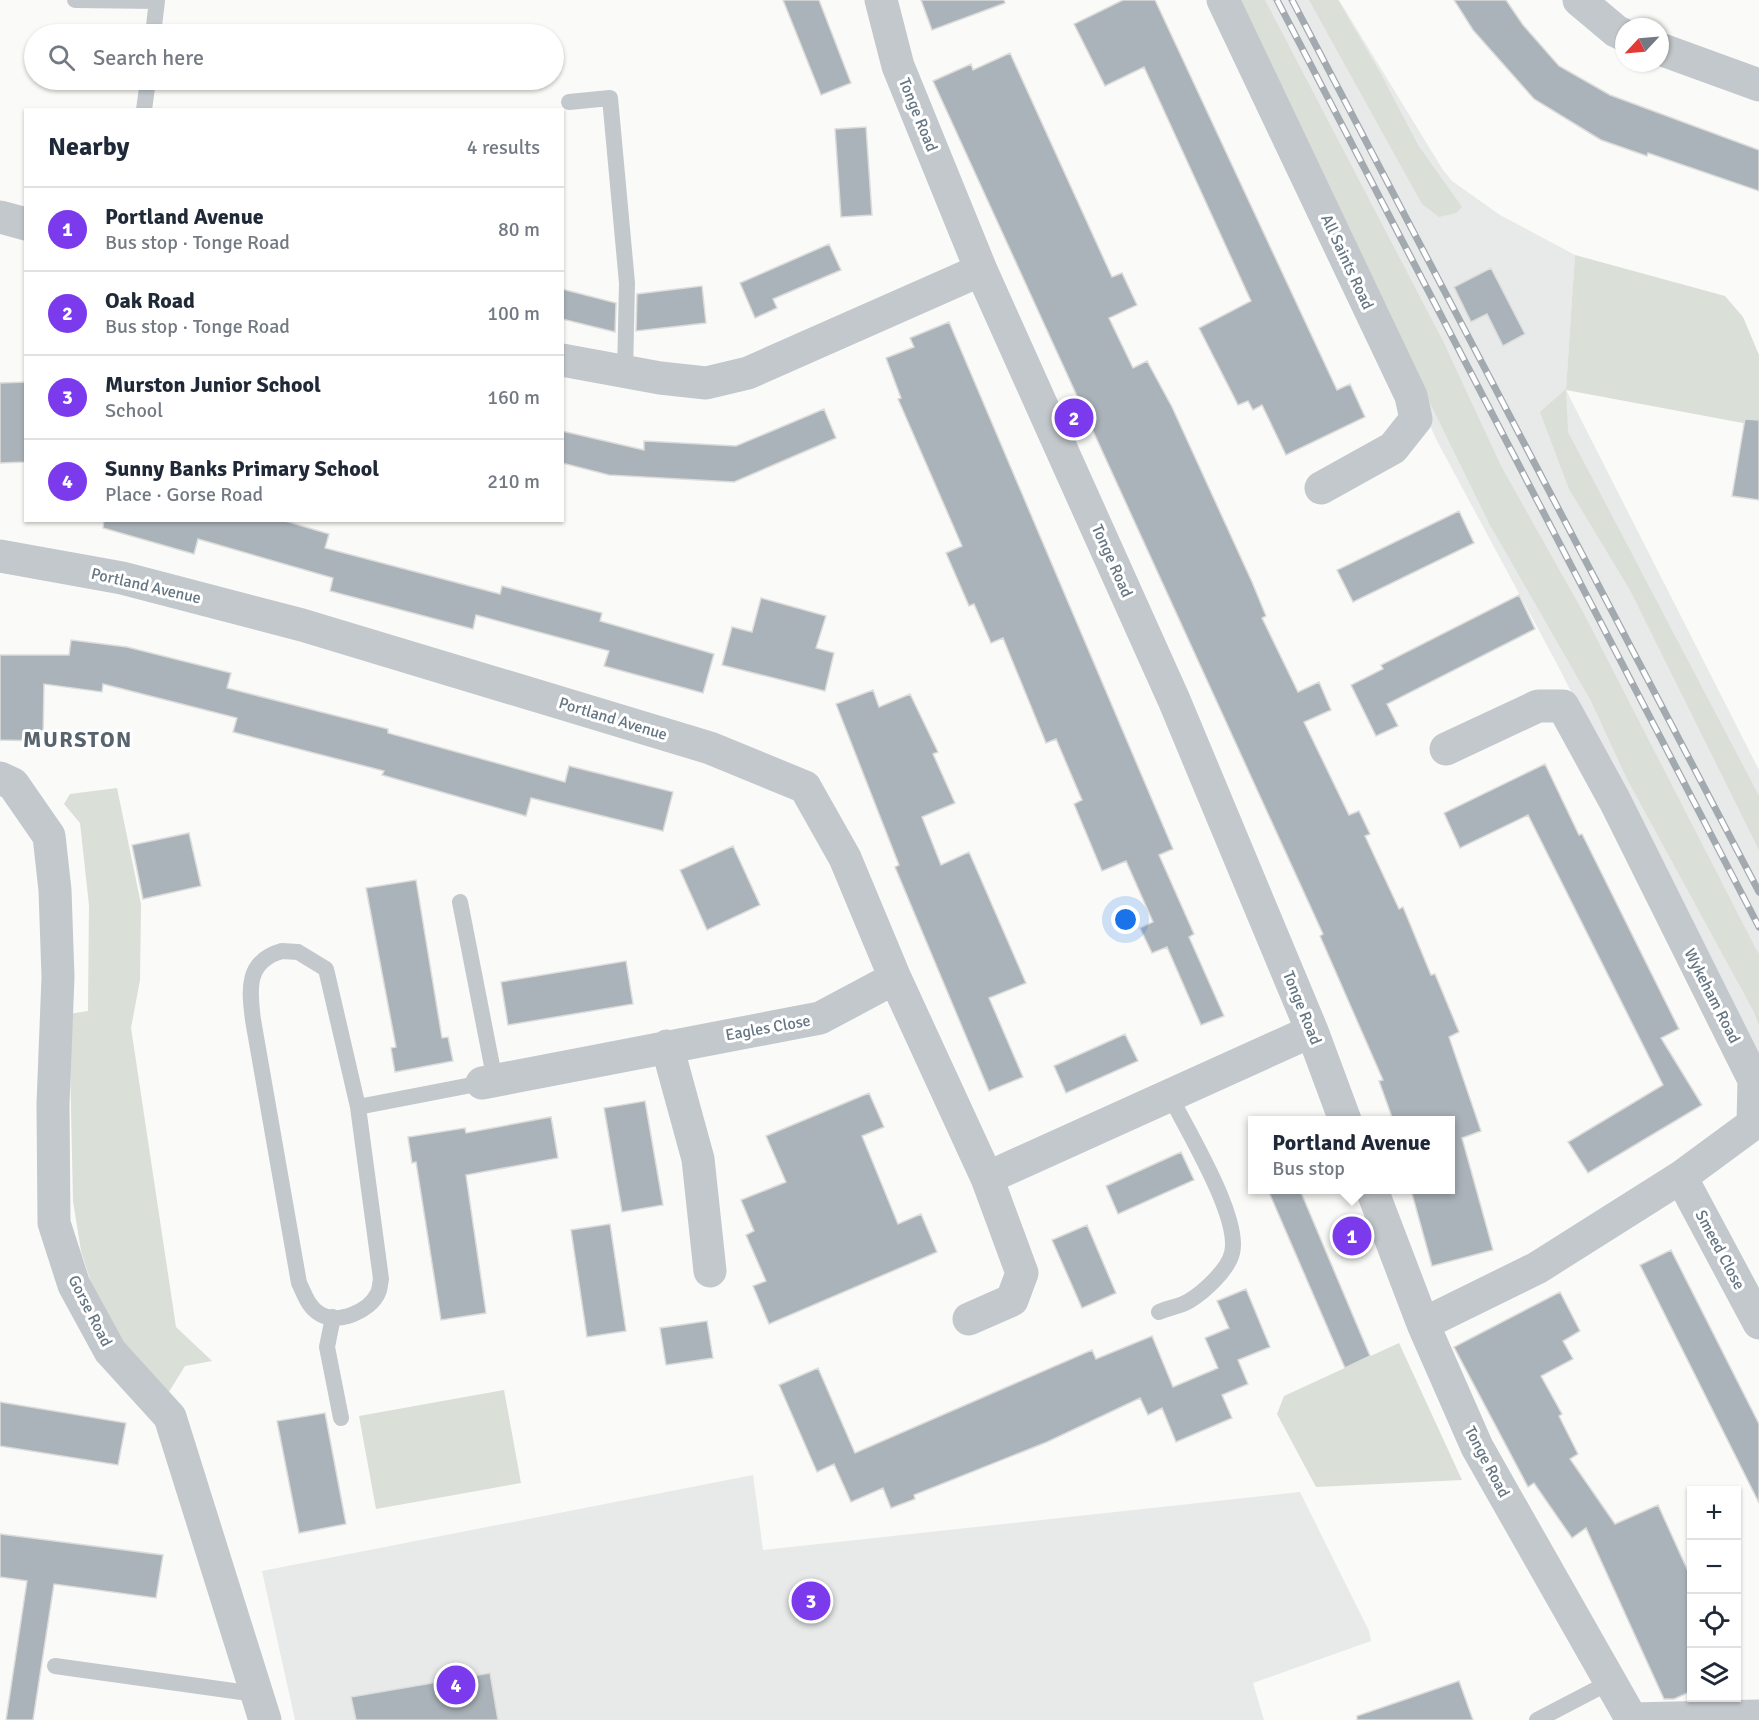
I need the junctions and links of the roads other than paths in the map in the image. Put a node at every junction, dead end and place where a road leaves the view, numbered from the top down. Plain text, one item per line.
1 (75, 0) edge
2 (126, 0) edge
3 (881, 0) edge
4 (1222, 0) edge
5 (1579, 0) edge
6 (154, 24) edge
7 (1615, 30) edge
8 (1669, 52) edge
9 (1759, 85) edge
10 (147, 90) edge
11 (569, 102) dead end
12 (144, 108) edge
13 (0, 217) edge
14 (24, 223) edge
15 (981, 270) junction
16 (564, 360) edge
17 (625, 373) junction
18 (1321, 488) dead end
19 (0, 556) edge
20 (1446, 749) dead end
21 (0, 778) edge
22 (460, 902) dead end
23 (895, 978) junction
24 (1312, 1032) junction
25 (667, 1046) junction
26 (489, 1082) junction
27 (1170, 1096) junction
28 (358, 1107) junction
29 (1344, 1116) edge
30 (1681, 1177) junction
31 (987, 1178) junction
32 (1374, 1194) edge
33 (710, 1271) dead end
34 (1159, 1312) dead end
35 (333, 1317) junction
36 (969, 1319) dead end
37 (1759, 1323) edge
38 (1423, 1324) junction
39 (341, 1418) dead end
40 (56, 1666) dead end
41 (1610, 1682) junction
42 (261, 1707) edge
43 (1759, 1716) edge
44 (1631, 1719) edge
45 (1538, 1720) edge

1 - 2 lane
2 - 6 lane
3 - 15 street, Tonge Road
4 - 18 street, All Saints Road
5 - 7 street
8 - 9 street
10 - 12 lane
11 - 17 lane
13 - 14 street
15 - 17 street
15 - 24 street, Tonge Road
16 - 17 street
19 - 23 street, Portland Avenue
20 - 30 street, Wykeham Road
21 - 42 street, Gorse Road
22 - 26 lane
23 - 25 street, Eagles Close
23 - 31 street, Portland Avenue
24 - 27 street
24 - 29 street, Tonge Road
25 - 26 street, Eagles Close
25 - 33 street
26 - 28 lane
27 - 31 street
27 - 34 lane
28 - 35 lane
28 - 35 lane
30 - 37 street, Smeed Close
30 - 38 street, Wykeham Road
31 - 36 street, Portland Avenue
32 - 38 street, Tonge Road
35 - 39 lane
38 - 41 street, Tonge Road
40 - 42 lane
41 - 44 street, Tonge Road
41 - 45 lane
43 - 44 street

